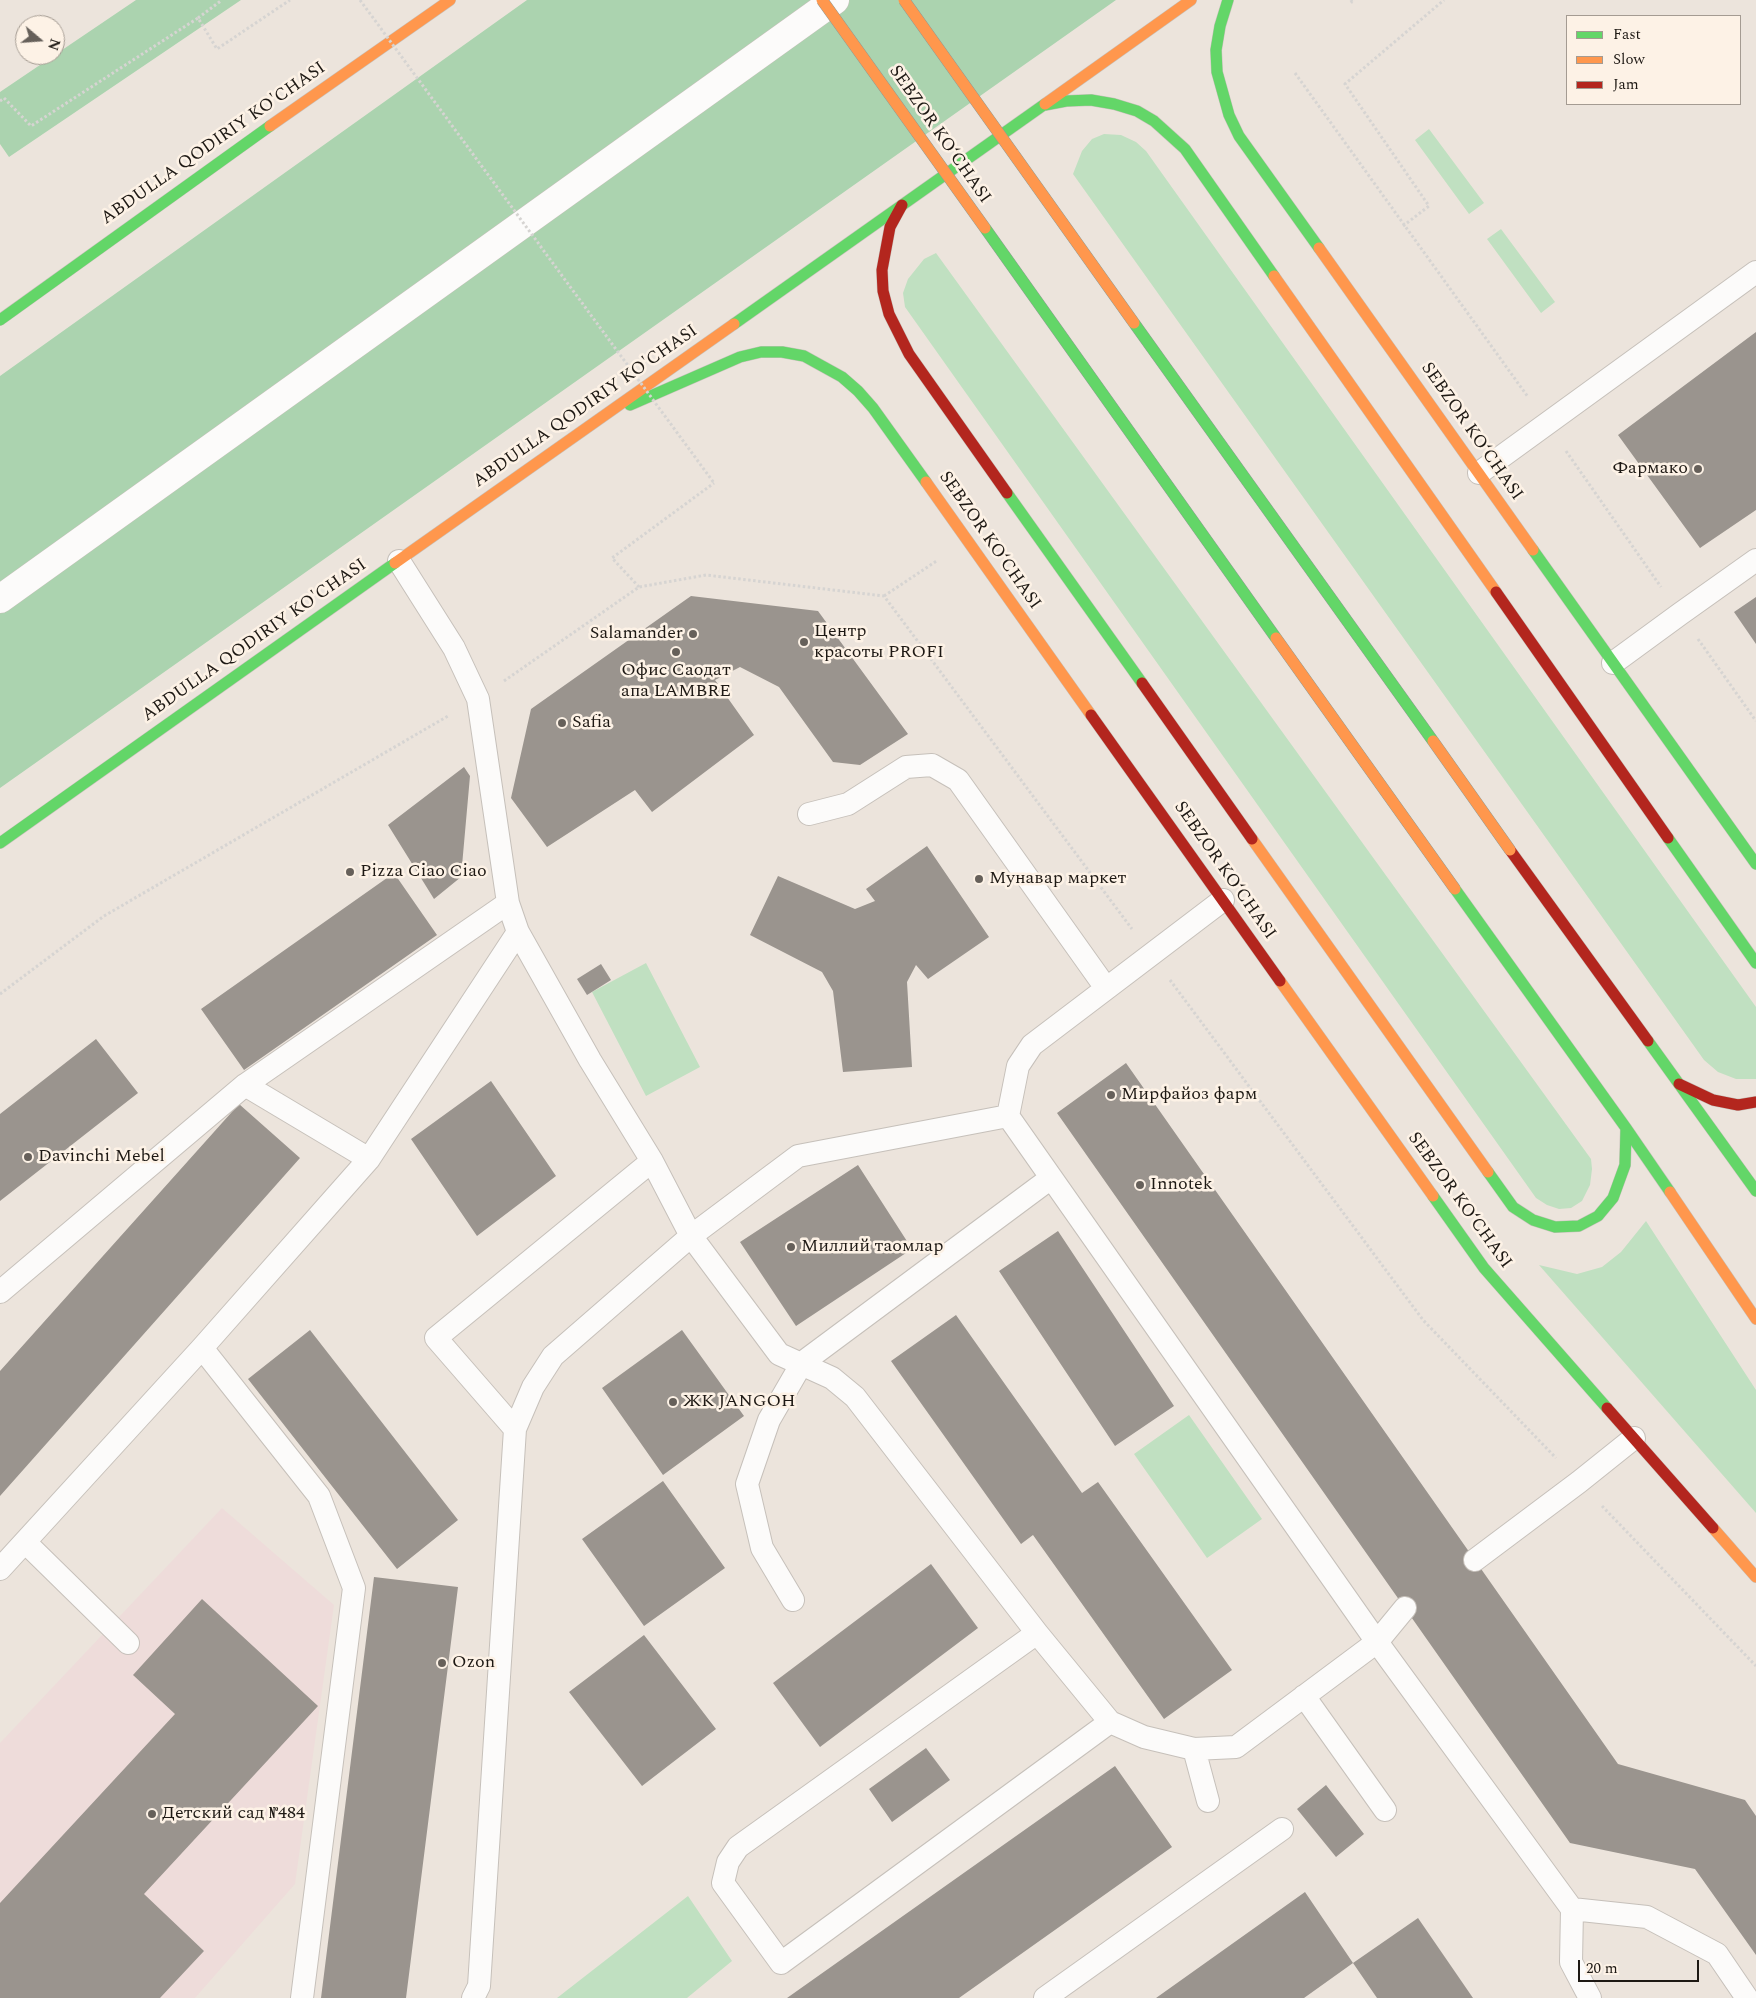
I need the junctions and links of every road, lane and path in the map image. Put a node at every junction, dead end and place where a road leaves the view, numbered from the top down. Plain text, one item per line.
1 (222, 0) edge
2 (290, 0) edge
3 (360, 0) edge
4 (434, 0) edge
5 (450, 0) edge
6 (822, 0) edge
7 (835, 0) edge
8 (904, 0) edge
9 (1191, 0) edge
10 (1228, 0) edge
11 (1444, 0) edge
12 (198, 18) junction
13 (408, 30) junction
14 (1294, 73) dead end
15 (0, 101) edge
16 (1042, 106) junction
17 (902, 205) junction
18 (1403, 226) junction
19 (1756, 272) edge
20 (0, 320) edge
21 (600, 418) junction
22 (1547, 422) junction
23 (1479, 473) junction
24 (939, 559) dead end
25 (1756, 560) edge
26 (399, 561) junction
27 (639, 587) junction
28 (884, 596) junction
29 (0, 599) edge
30 (1680, 614) junction
31 (1613, 663) junction
32 (478, 699) junction
33 (1756, 721) edge
34 (809, 814) dead end
35 (0, 843) edge
36 (1756, 864) edge
37 (1223, 900) junction
38 (508, 903) junction
39 (518, 932) junction
40 (1151, 955) junction
41 (1756, 963) edge
42 (1106, 988) junction
43 (0, 994) edge
44 (1676, 1082) junction
45 (245, 1086) junction
46 (1756, 1102) edge
47 (1008, 1116) junction
48 (1626, 1128) junction
49 (369, 1159) junction
50 (652, 1161) junction
51 (1051, 1178) junction
52 (1756, 1191) edge
53 (691, 1236) junction
54 (0, 1292) edge
55 (1756, 1319) edge
56 (202, 1348) junction
57 (802, 1363) junction
58 (515, 1429) junction
59 (1634, 1438) junction
60 (1580, 1482) junction
61 (25, 1542) junction
62 (1475, 1560) dead end
63 (0, 1569) edge
64 (1756, 1577) edge
65 (794, 1600) dead end
66 (1405, 1608) dead end
67 (1037, 1633) junction
68 (1377, 1642) junction
69 (128, 1643) dead end
70 (1756, 1666) edge
71 (1304, 1696) junction
72 (1110, 1722) junction
73 (1194, 1749) junction
74 (1208, 1801) dead end
75 (1385, 1810) dead end
76 (1282, 1829) dead end
77 (1572, 1909) junction
78 (302, 1998) edge
79 (472, 1998) edge
80 (1045, 1998) edge
81 (1590, 1998) edge
82 (1747, 1998) edge

1 - 12 path
2 - 12 path
3 - 27 path, bridge
4 - 13 main road
5 - 13 main road, ABDULLA QODIRIY KO'CHASI
6 - 48 main road, SEBZOR KO‘CHASI, bridge
7 - 29 street
8 - 44 main road, bridge
9 - 16 main road, ABDULLA QODIRIY KO'CHASI
10 - 23 main road, SEBZOR KO‘CHASI
11 - 18 path
12 - 15 path
13 - 20 main road, ABDULLA QODIRIY KO'CHASI
14 - 18 path
16 - 17 main road, ABDULLA QODIRIY KO'CHASI
16 - 41 main road
17 - 21 main road, ABDULLA QODIRIY KO'CHASI
17 - 48 main road
18 - 22 path
19 - 22 lane
21 - 26 main road, ABDULLA QODIRIY KO'CHASI
21 - 37 main road, SEBZOR KO‘CHASI
22 - 23 lane
22 - 30 path
23 - 31 main road, SEBZOR KO‘CHASI
24 - 28 path
25 - 30 lane
26 - 32 lane
26 - 35 main road, ABDULLA QODIRIY KO'CHASI
27 - 28 path
27 - 32 path
28 - 40 path
30 - 31 lane
30 - 33 path
31 - 36 main road, SEBZOR KO‘CHASI
32 - 38 lane
32 - 43 path
34 - 42 lane
37 - 40 lane
37 - 59 main road, SEBZOR KO‘CHASI
38 - 39 lane
38 - 45 lane
39 - 49 lane
39 - 50 lane
40 - 42 lane
40 - 60 path
42 - 47 lane
44 - 46 main road
44 - 52 main road
45 - 49 lane
45 - 54 lane
47 - 51 lane
47 - 53 lane
48 - 55 main road, SEBZOR KO‘CHASI
49 - 56 lane
50 - 53 lane
50 - 58 lane
51 - 57 lane
51 - 68 lane
53 - 57 lane
53 - 58 lane
56 - 61 lane
56 - 78 lane
57 - 65 lane
57 - 67 lane
58 - 79 lane
59 - 60 lane
59 - 64 main road, SEBZOR KO‘CHASI
60 - 62 lane
60 - 70 path
61 - 63 lane
61 - 69 lane
66 - 68 lane
67 - 72 lane
67 - 72 lane
68 - 71 lane
68 - 77 lane
71 - 73 lane
71 - 75 lane
72 - 73 lane
73 - 74 lane
76 - 80 lane
77 - 81 lane
77 - 82 lane

